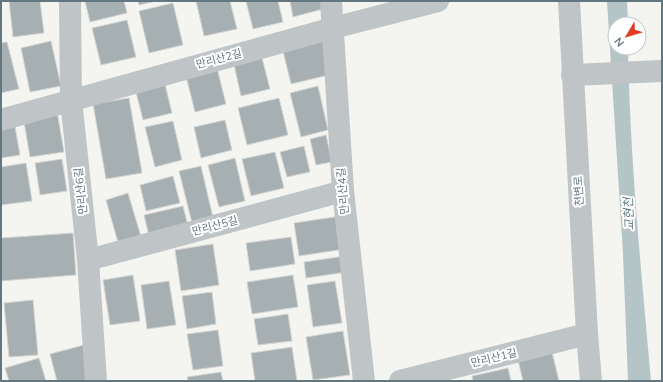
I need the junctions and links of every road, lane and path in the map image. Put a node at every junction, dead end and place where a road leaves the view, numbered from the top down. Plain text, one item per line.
1 (70, 1) edge
2 (331, 1) edge
3 (438, 1) edge
4 (569, 1) edge
5 (333, 28) junction
6 (662, 71) edge
7 (572, 75) junction
8 (72, 100) junction
9 (1, 120) edge
10 (343, 191) junction
11 (88, 260) junction
12 (588, 334) junction
13 (96, 381) edge
14 (364, 381) edge
15 (400, 381) edge
16 (591, 381) edge

1 - 8 street, 만리산6길
2 - 5 street, 만리산4길
3 - 5 street, 만리산2길
4 - 7 street, 천변로
5 - 8 street, 만리산2길
5 - 10 street, 만리산4길
6 - 7 street
7 - 12 street, 천변로
8 - 9 street, 만리산2길
8 - 11 street, 만리산6길
10 - 11 street, 만리산5길
10 - 14 street, 만리산4길
11 - 13 street, 만리산6길
12 - 15 street, 만리산1길
12 - 16 street, 천변로

